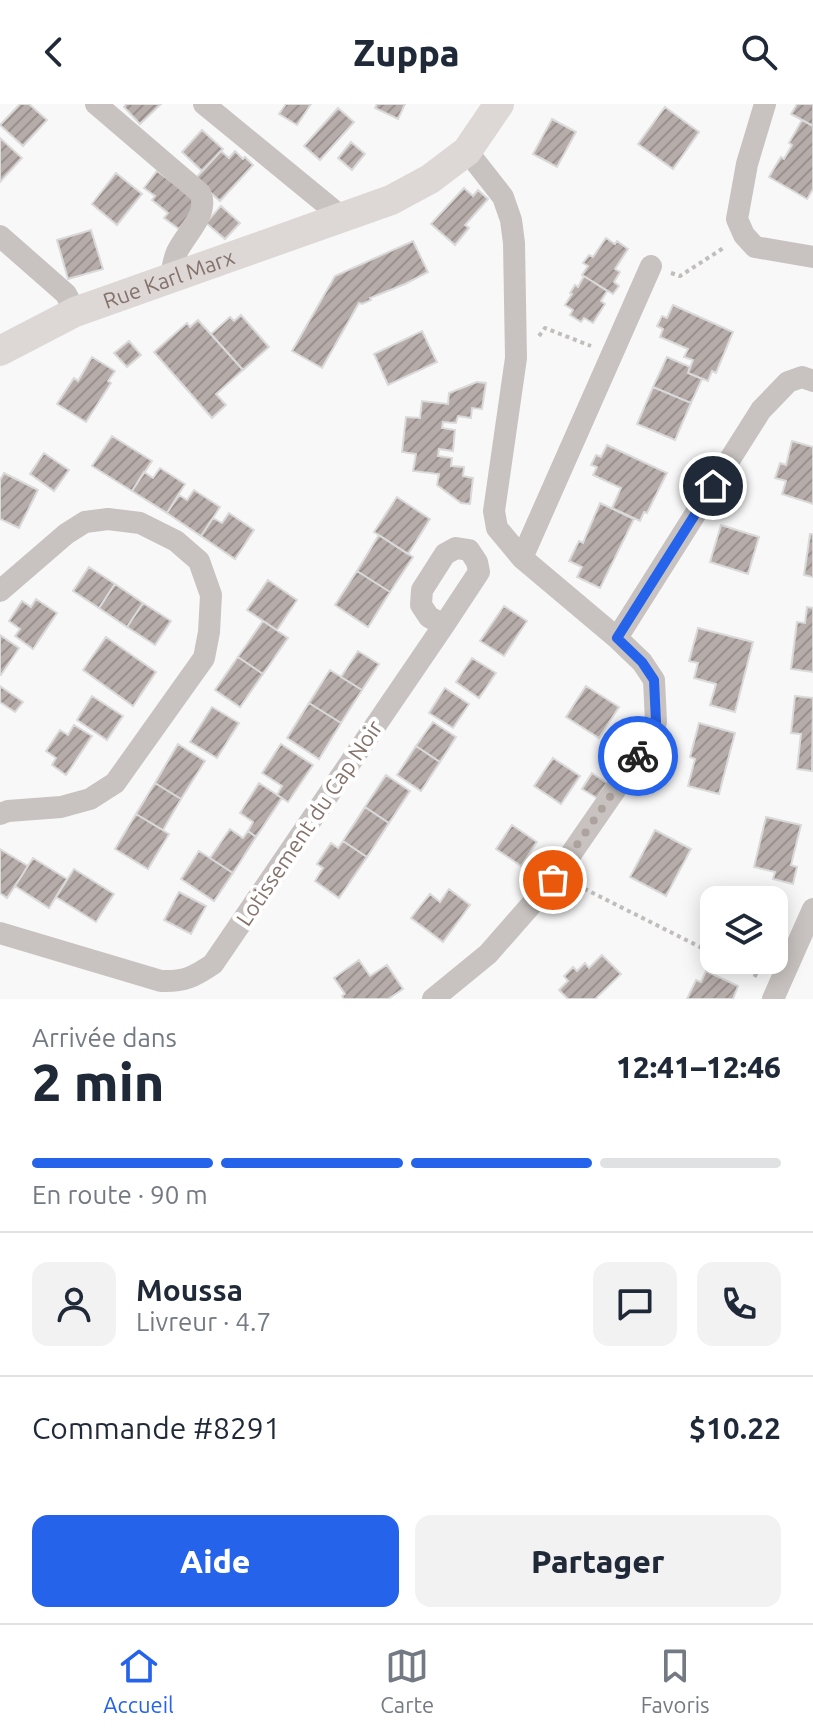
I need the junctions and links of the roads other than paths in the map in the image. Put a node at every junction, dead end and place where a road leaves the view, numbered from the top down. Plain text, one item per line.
1 (96, 104) edge
2 (204, 104) edge
3 (499, 104) edge
4 (765, 104) edge
5 (467, 151) junction
6 (343, 218) junction
7 (0, 236) edge
8 (811, 254) edge
9 (651, 266) road end
10 (171, 279) junction
11 (75, 312) junction
12 (0, 351) edge
13 (813, 381) edge
14 (522, 558) junction
15 (0, 591) edge
16 (444, 625) junction
17 (617, 638) junction
18 (0, 814) edge
19 (813, 909) edge
20 (0, 933) edge
21 (776, 993) edge
22 (433, 999) edge

1 - 10 street
2 - 6 street
3 - 5 main road, Rue Karl Marx
4 - 8 street
5 - 6 main road, Rue Karl Marx
5 - 14 street
6 - 10 main road, Rue Karl Marx
7 - 11 street
9 - 14 street
10 - 11 main road, Rue Karl Marx
11 - 12 main road, Rue Karl Marx
13 - 17 street
14 - 17 street
15 - 18 street
16 - 16 street, Lotissement du Cap Noir
16 - 20 street, Lotissement du Cap Noir
17 - 22 street
19 - 21 street

